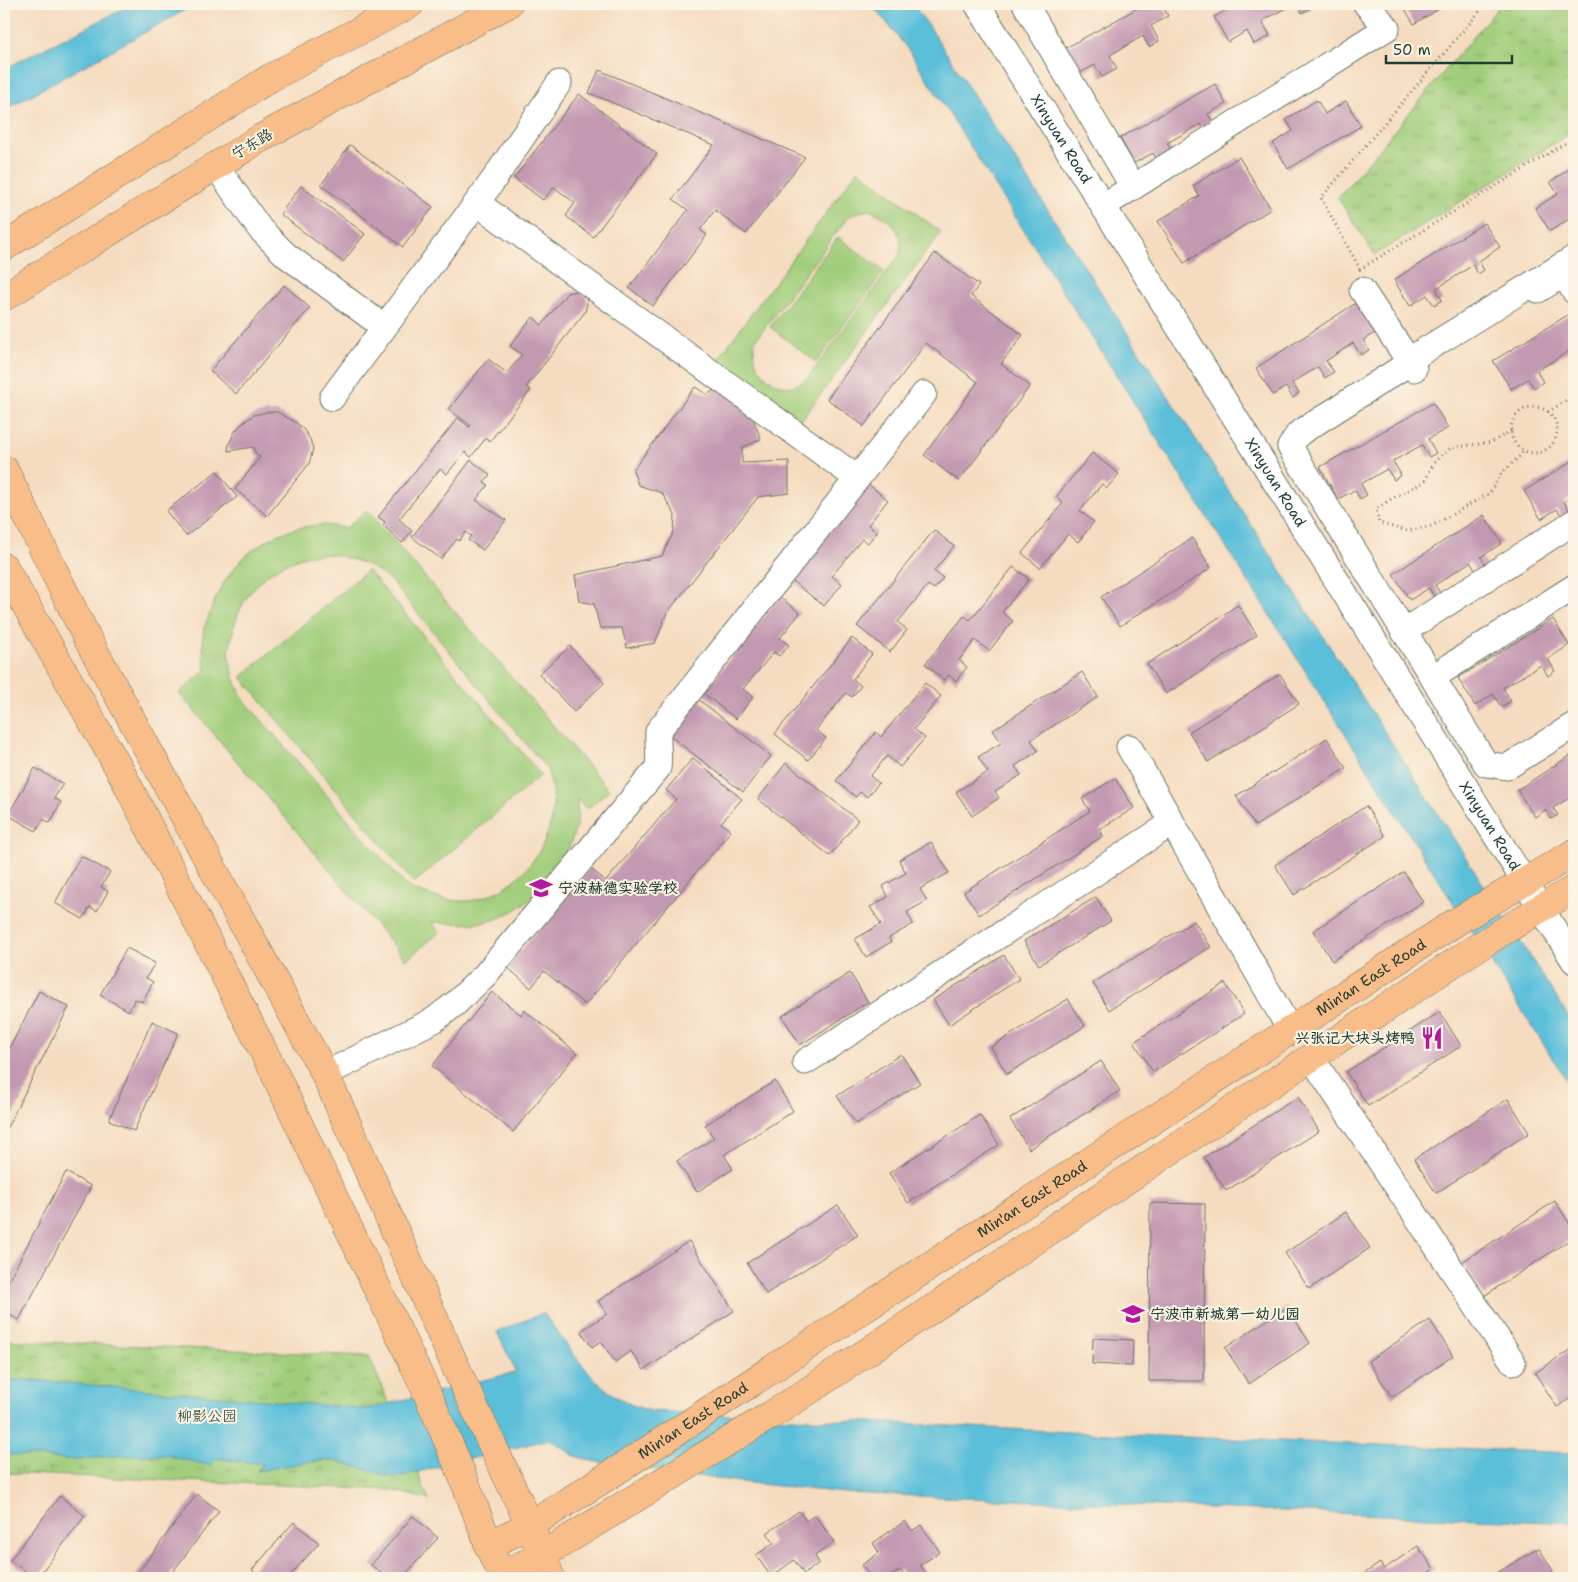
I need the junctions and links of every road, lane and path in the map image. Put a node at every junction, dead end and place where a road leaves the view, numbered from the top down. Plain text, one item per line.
1 (410, 4) edge
2 (508, 4) edge
3 (977, 4) edge
4 (1025, 4) edge
5 (1366, 4) edge
6 (1486, 4) edge
7 (559, 83) dead end
8 (1574, 138) edge
9 (216, 166) junction
10 (1133, 187) junction
11 (477, 203) junction
12 (1103, 206) junction
13 (4, 247) edge
14 (1569, 269) edge
15 (1362, 290) dead end
16 (1574, 291) edge
17 (4, 296) edge
18 (384, 327) junction
19 (1411, 365) junction
20 (924, 394) dead end
21 (1574, 395) edge
22 (332, 398) dead end
23 (1548, 412) junction
24 (1511, 430) junction
25 (1524, 450) junction
26 (4, 469) edge
27 (857, 478) junction
28 (1574, 522) edge
29 (4, 567) edge
30 (1574, 587) edge
31 (1407, 629) junction
32 (1436, 674) junction
33 (1574, 715) edge
34 (1574, 725) edge
35 (1129, 748) dead end
36 (1172, 823) junction
37 (1574, 852) edge
38 (1524, 881) junction
39 (1574, 889) edge
40 (1530, 914) junction
41 (1574, 961) edge
42 (1290, 1030) junction
43 (1311, 1058) junction
44 (805, 1062) dead end
45 (324, 1074) junction
46 (1513, 1362) dead end
47 (530, 1526) junction
48 (488, 1545) junction
49 (546, 1567) edge
50 (501, 1576) edge

1 - 13 main road
2 - 9 main road, 宁东路
3 - 12 street, Xinyuan Road
4 - 10 street
5 - 10 street
6 - 8 path
7 - 11 street
9 - 17 main road, 宁东路
9 - 18 street
10 - 12 street
11 - 18 street
11 - 27 street
12 - 38 street, Xinyuan Road
14 - 19 street
15 - 19 street
16 - 19 street
18 - 22 street
19 - 31 street
20 - 27 street
21 - 23 path
23 - 24 path
23 - 25 path
24 - 25 path
24 - 25 path
26 - 45 main road
27 - 45 street
28 - 31 street
29 - 48 main road
30 - 32 street
31 - 32 street
32 - 33 street
32 - 34 street
35 - 36 street
36 - 42 street
36 - 44 street
37 - 38 main road, Min'an East Road
38 - 40 street, Xinyuan Road
38 - 42 main road, Min'an East Road
39 - 40 main road
40 - 41 street, Xinyuan Road
40 - 43 main road
42 - 47 main road, Min'an East Road
43 - 46 street
43 - 49 main road
45 - 47 main road
47 - 48 main road, Min'an East Road
47 - 49 main road
48 - 50 main road
49 - 50 main road

